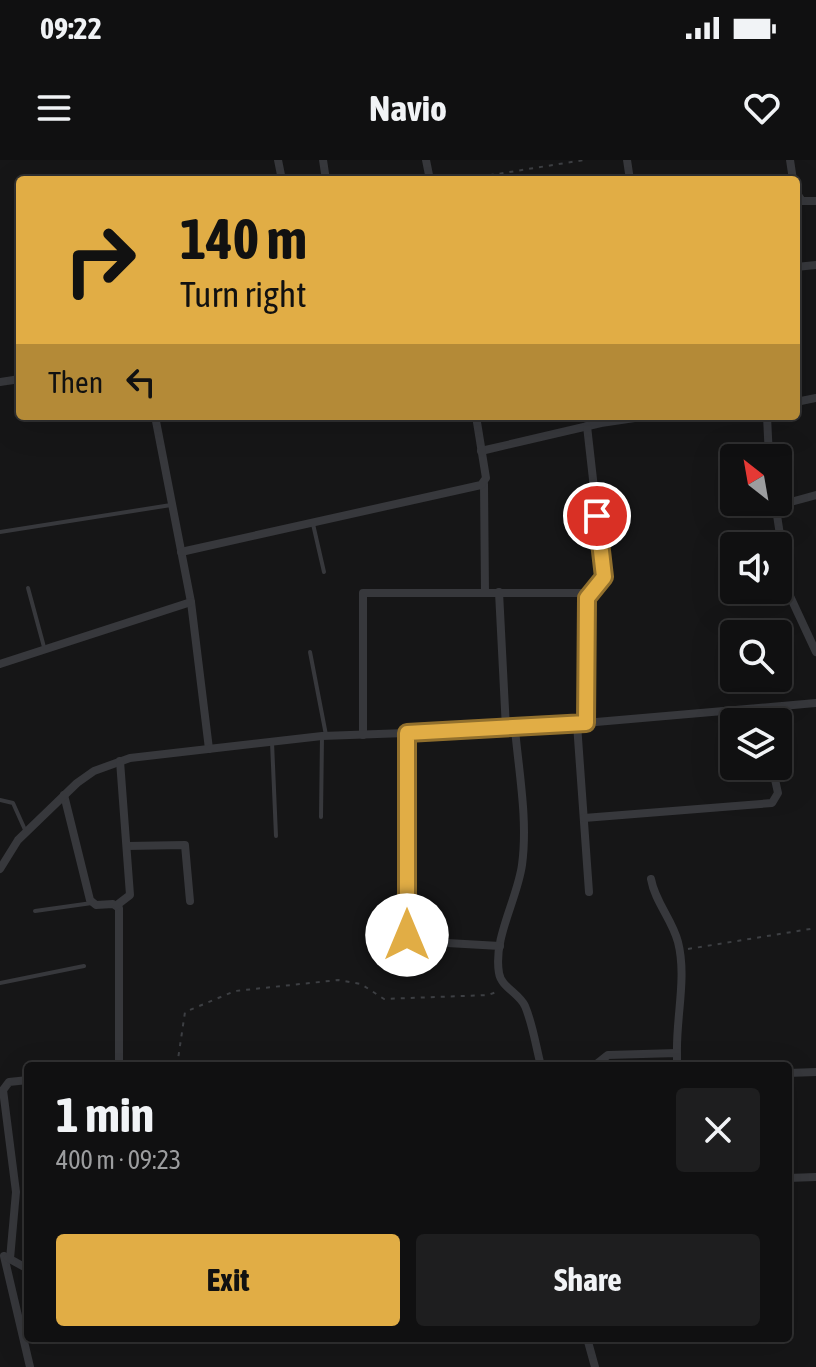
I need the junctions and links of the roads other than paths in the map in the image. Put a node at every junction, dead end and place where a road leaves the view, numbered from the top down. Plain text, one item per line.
1 (156, 420) edge
2 (477, 420) edge
3 (624, 420) edge
4 (767, 420) edge
5 (587, 426) junction
6 (768, 444) edge
7 (481, 451) junction
8 (484, 484) junction
9 (816, 495) edge
10 (792, 500) edge
11 (172, 505) junction
12 (777, 516) edge
13 (312, 521) junction
14 (0, 532) edge
15 (181, 552) junction
16 (324, 572) dead end
17 (28, 588) dead end
18 (485, 592) junction
19 (499, 592) junction
20 (588, 593) junction
21 (191, 602) junction
22 (45, 650) junction
23 (310, 652) dead end
24 (816, 652) edge
25 (0, 664) edge
26 (816, 703) edge
27 (761, 708) edge
28 (720, 711) edge
29 (582, 723) junction
30 (511, 729) junction
31 (407, 733) junction
32 (363, 735) junction
33 (324, 736) junction
34 (272, 742) junction
35 (209, 749) junction
36 (120, 761) junction
37 (775, 780) edge
38 (64, 795) junction
39 (0, 800) edge
40 (321, 817) dead end
41 (584, 818) junction
42 (26, 832) junction
43 (276, 836) dead end
44 (127, 846) junction
45 (0, 869) edge
46 (651, 879) dead end
47 (589, 892) dead end
48 (190, 901) dead end
49 (92, 903) junction
50 (117, 905) junction
51 (35, 911) dead end
52 (500, 946) junction
53 (84, 966) dead end
54 (0, 983) edge
55 (677, 1053) junction
56 (119, 1062) edge
57 (540, 1062) edge
58 (599, 1062) edge
59 (677, 1062) edge
60 (816, 1072) edge
61 (792, 1073) edge
62 (24, 1080) edge
63 (816, 1177) edge
64 (792, 1178) edge
65 (5, 1257) edge
66 (24, 1267) edge
67 (24, 1341) edge
68 (24, 1342) edge
69 (588, 1342) edge
70 (30, 1367) edge
71 (595, 1367) edge

1 - 11 street
2 - 7 street
3 - 5 street
4 - 6 street
5 - 7 street
5 - 20 street
7 - 8 street
8 - 13 street
8 - 18 street
9 - 10 street
11 - 14 lane
11 - 15 street
12 - 24 street
13 - 15 street
13 - 16 lane
15 - 21 street
17 - 22 lane
18 - 19 street
18 - 32 street
19 - 20 street
19 - 30 street
20 - 29 street
21 - 22 street
21 - 35 street
22 - 25 street
23 - 33 lane
26 - 27 street
28 - 29 street
29 - 30 street
29 - 41 street
30 - 31 street
30 - 52 street
31 - 32 street
31 - 52 street
32 - 33 street
33 - 34 street
33 - 40 lane
34 - 35 street
34 - 43 lane
35 - 36 street
36 - 38 street
36 - 44 street
37 - 41 street
38 - 42 street
38 - 49 street
39 - 42 lane
41 - 47 street
42 - 45 street
44 - 48 street
44 - 50 street
46 - 55 street
49 - 50 street
49 - 51 lane
50 - 56 street
52 - 57 street
53 - 54 lane
55 - 58 street
55 - 59 street
60 - 61 street
62 - 65 street
63 - 64 street
65 - 66 street
65 - 67 street
68 - 70 street
69 - 71 street

